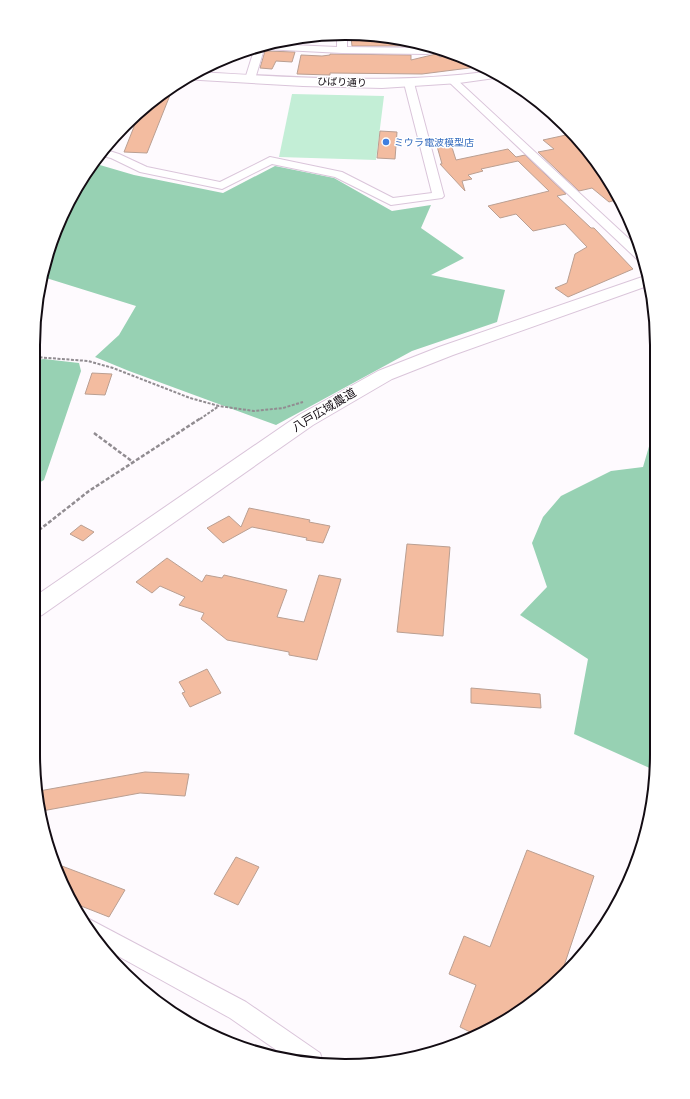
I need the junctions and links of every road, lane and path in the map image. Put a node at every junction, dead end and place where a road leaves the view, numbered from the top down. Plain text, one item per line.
1 (342, 40) edge
2 (280, 47) edge
3 (412, 47) edge
4 (342, 50) junction
5 (258, 53) edge
6 (488, 75) edge
7 (200, 77) edge
8 (250, 79) junction
9 (452, 80) junction
10 (408, 83) junction
11 (107, 154) edge
12 (635, 249) edge
13 (643, 282) edge
14 (40, 357) edge
15 (309, 400) dead end
16 (219, 406) junction
17 (94, 433) dead end
18 (133, 462) junction
19 (40, 529) edge
20 (40, 605) edge
21 (99, 935) edge
22 (305, 1056) edge

1 - 4 street
2 - 4 street
3 - 4 street
5 - 8 street
6 - 9 street, ひばり通り
7 - 8 street, ひばり通り
8 - 10 street, ひばり通り
9 - 10 street, ひばり通り
9 - 12 street
10 - 11 street
13 - 20 street, 八戸広域農道
14 - 16 path
15 - 16 path
16 - 18 path
17 - 18 path
18 - 19 path
21 - 22 street

